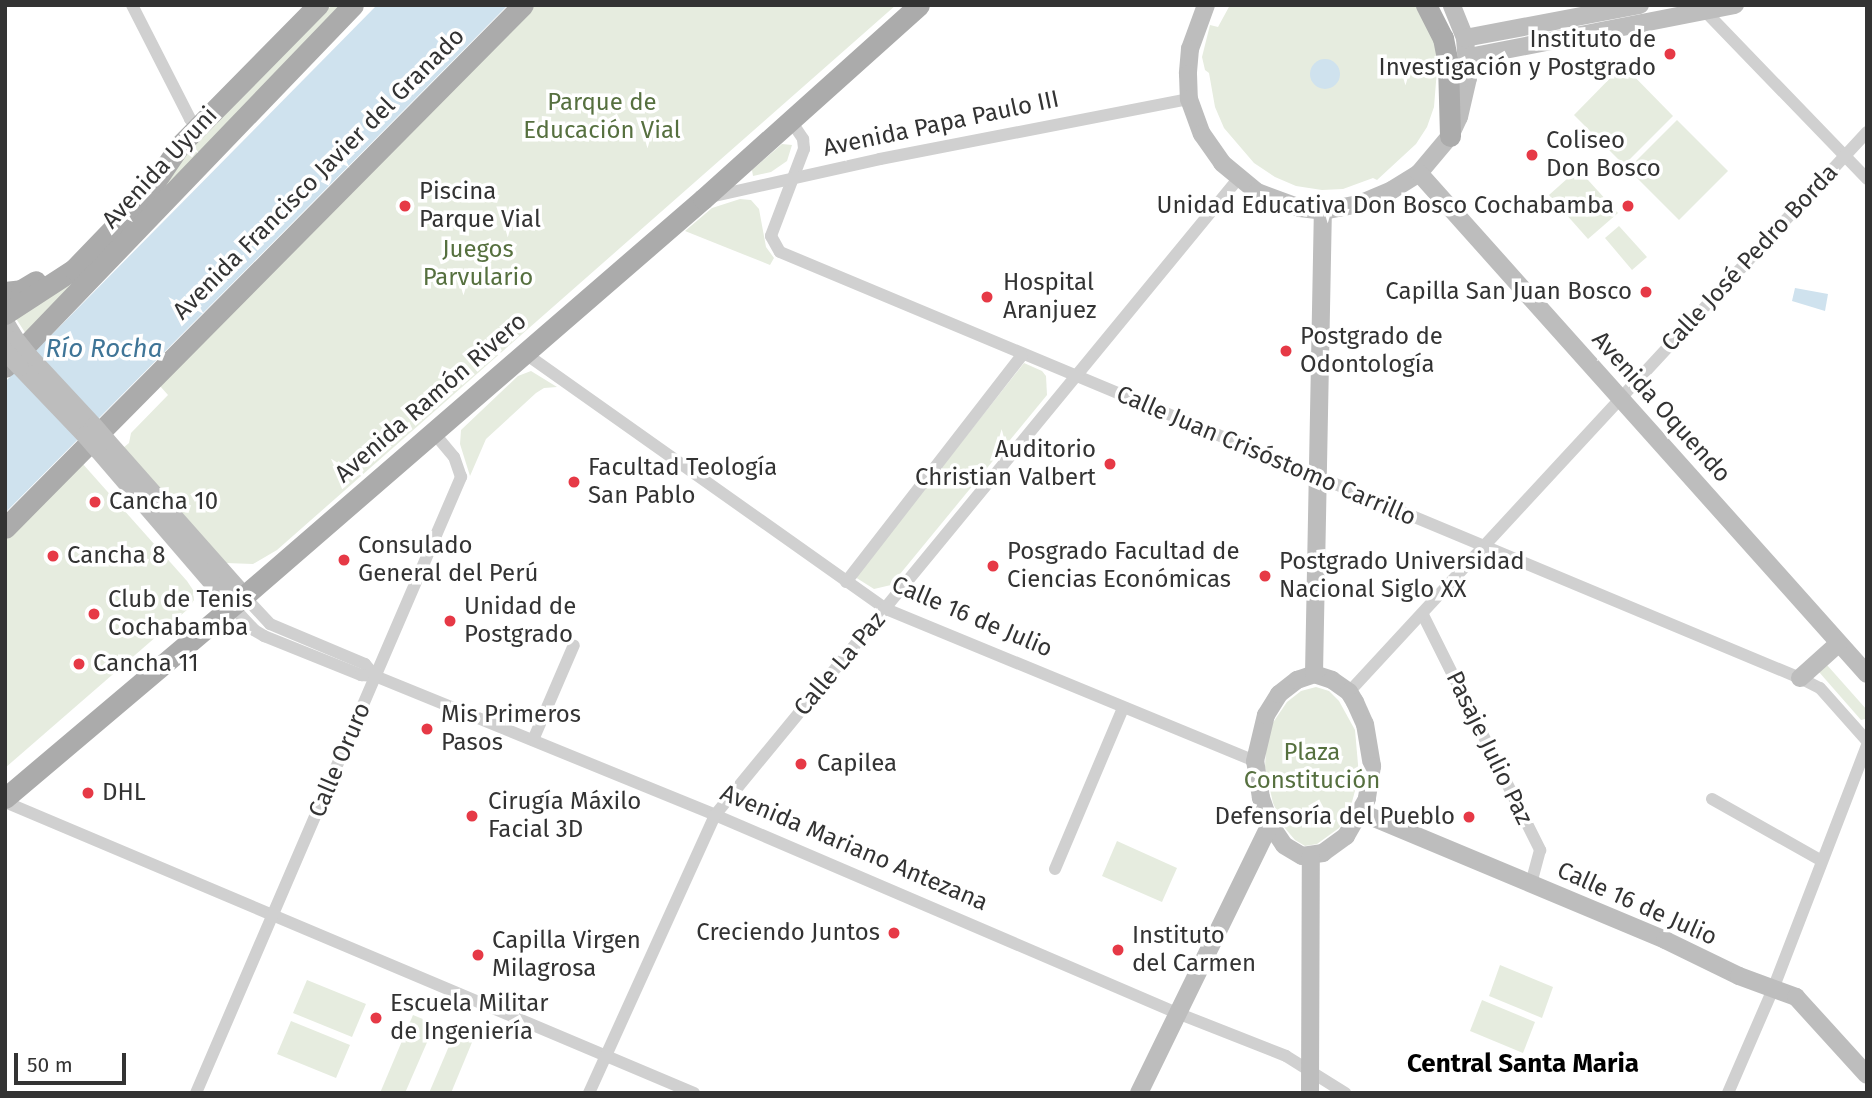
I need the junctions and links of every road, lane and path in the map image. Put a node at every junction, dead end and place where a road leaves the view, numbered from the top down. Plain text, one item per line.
1 (132, 5) edge
2 (318, 5) edge
3 (353, 5) edge
4 (523, 5) edge
5 (919, 5) edge
6 (1206, 5) edge
7 (1426, 5) edge
8 (1452, 5) edge
9 (1640, 5) edge
10 (1735, 5) edge
11 (1702, 8) edge
12 (1465, 38) junction
13 (1469, 57) junction
14 (1189, 99) junction
15 (791, 121) junction
16 (197, 127) junction
17 (1867, 132) edge
18 (1450, 136) junction
19 (180, 145) junction
20 (1844, 156) junction
21 (1419, 173) junction
22 (794, 179) junction
23 (1238, 179) junction
24 (1867, 180) edge
25 (703, 199) junction
26 (1323, 211) junction
27 (5, 292) edge
28 (5, 314) edge
29 (5, 322) edge
30 (523, 352) junction
31 (1022, 355) junction
32 (14, 357) edge
33 (1075, 376) junction
34 (1620, 398) junction
35 (432, 431) junction
36 (1319, 478) junction
37 (5, 528) edge
38 (1485, 548) junction
39 (846, 582) junction
40 (238, 601) junction
41 (886, 609) junction
42 (1423, 615) junction
43 (1839, 643) junction
44 (574, 645) dead end
45 (1314, 674) junction
46 (1867, 674) edge
47 (375, 676) junction
48 (1800, 678) junction
49 (1349, 692) junction
50 (1123, 708) junction
51 (533, 740) junction
52 (1867, 743) edge
53 (1255, 761) junction
54 (1712, 799) dead end
55 (5, 800) edge
56 (1362, 813) junction
57 (715, 815) junction
58 (1270, 824) junction
59 (1311, 856) junction
60 (1822, 861) junction
61 (1055, 869) dead end
62 (1531, 883) junction
63 (273, 916) junction
64 (1773, 989) junction
65 (1177, 1013) junction
66 (606, 1055) junction
67 (1311, 1072) junction
68 (1867, 1075) edge
69 (196, 1093) edge
70 (589, 1093) edge
71 (694, 1093) edge
72 (1139, 1093) edge
73 (1310, 1093) edge
74 (1345, 1093) edge
75 (1728, 1093) edge

1 - 16 street
2 - 16 main road, Avenida Uyuni
3 - 32 main road, Avenida Uyuni
4 - 37 main road, Avenida Francisco Javier del Granado
5 - 15 main road, Avenida Ramón Rivero
6 - 14 main road
7 - 18 main road
8 - 12 main road
9 - 12 main road
10 - 11 main road
11 - 13 main road
11 - 20 street
12 - 13 main road
13 - 18 main road
14 - 22 street, Avenida Papa Paulo III
14 - 23 main road
15 - 22 street, Calle Juan Crisóstomo Carrillo
15 - 25 main road, Avenida Ramón Rivero
16 - 19 main road, Avenida Uyuni
17 - 20 street, Calle José Pedro Borda
18 - 21 main road
19 - 27 main road
19 - 28 main road, Avenida Uyuni
20 - 24 street
20 - 34 street, Calle José Pedro Borda
21 - 26 main road
21 - 34 main road, Avenida Oquendo
22 - 25 street, Avenida Papa Paulo III
22 - 31 street, Calle Juan Crisóstomo Carrillo
23 - 26 main road
23 - 33 street, Calle La Paz
25 - 30 main road, Avenida Ramón Rivero
26 - 36 main road
29 - 32 main road, Avenida Mariano Antezana
30 - 35 main road, Avenida Ramón Rivero
30 - 39 street, Calle 16 de Julio
31 - 33 street, Calle Juan Crisóstomo Carrillo
31 - 39 street, Calle La Paz
32 - 40 main road, Avenida Mariano Antezana, bridge
33 - 36 street, Calle Juan Crisóstomo Carrillo
33 - 41 street, Calle La Paz
34 - 38 street, Calle José Pedro Borda
34 - 43 main road, Avenida Oquendo
35 - 40 main road, Avenida Ramón Rivero
35 - 47 street, Calle Oruro
36 - 38 street, Calle Juan Crisóstomo Carrillo
36 - 45 main road
38 - 42 street, Calle José Pedro Borda
38 - 48 street, Calle Juan Crisóstomo Carrillo
39 - 41 street, Calle 16 de Julio
40 - 47 street, Avenida Mariano Antezana
40 - 55 main road, Avenida Ramón Rivero
41 - 50 street, Calle 16 de Julio
41 - 57 street, Calle La Paz
42 - 49 street, Calle José Pedro Borda
42 - 62 street, Pasaje Julio Paz
43 - 46 main road, Avenida Oquendo
43 - 48 main road
44 - 51 street
45 - 49 main road
45 - 53 main road
47 - 51 street, Avenida Mariano Antezana
47 - 63 street, Calle Oruro
48 - 52 street, Calle Juan Crisóstomo Carrillo
49 - 56 main road
50 - 53 street, Calle 16 de Julio
50 - 61 street
51 - 57 street, Avenida Mariano Antezana
52 - 60 street
53 - 58 main road
54 - 60 street
55 - 63 street
56 - 59 main road
56 - 62 main road, Calle 16 de Julio
57 - 65 street, Avenida Mariano Antezana
57 - 66 street, Calle La Paz
58 - 59 main road
58 - 65 main road
59 - 67 main road
60 - 64 street
62 - 64 main road, Calle 16 de Julio
63 - 66 street
63 - 69 street, Calle Oruro
64 - 68 main road, Calle 16 de Julio
64 - 75 street
65 - 67 street, Avenida Mariano Antezana
65 - 72 main road
66 - 70 street, Calle La Paz
66 - 71 street
67 - 73 main road
67 - 74 street, Avenida Mariano Antezana

